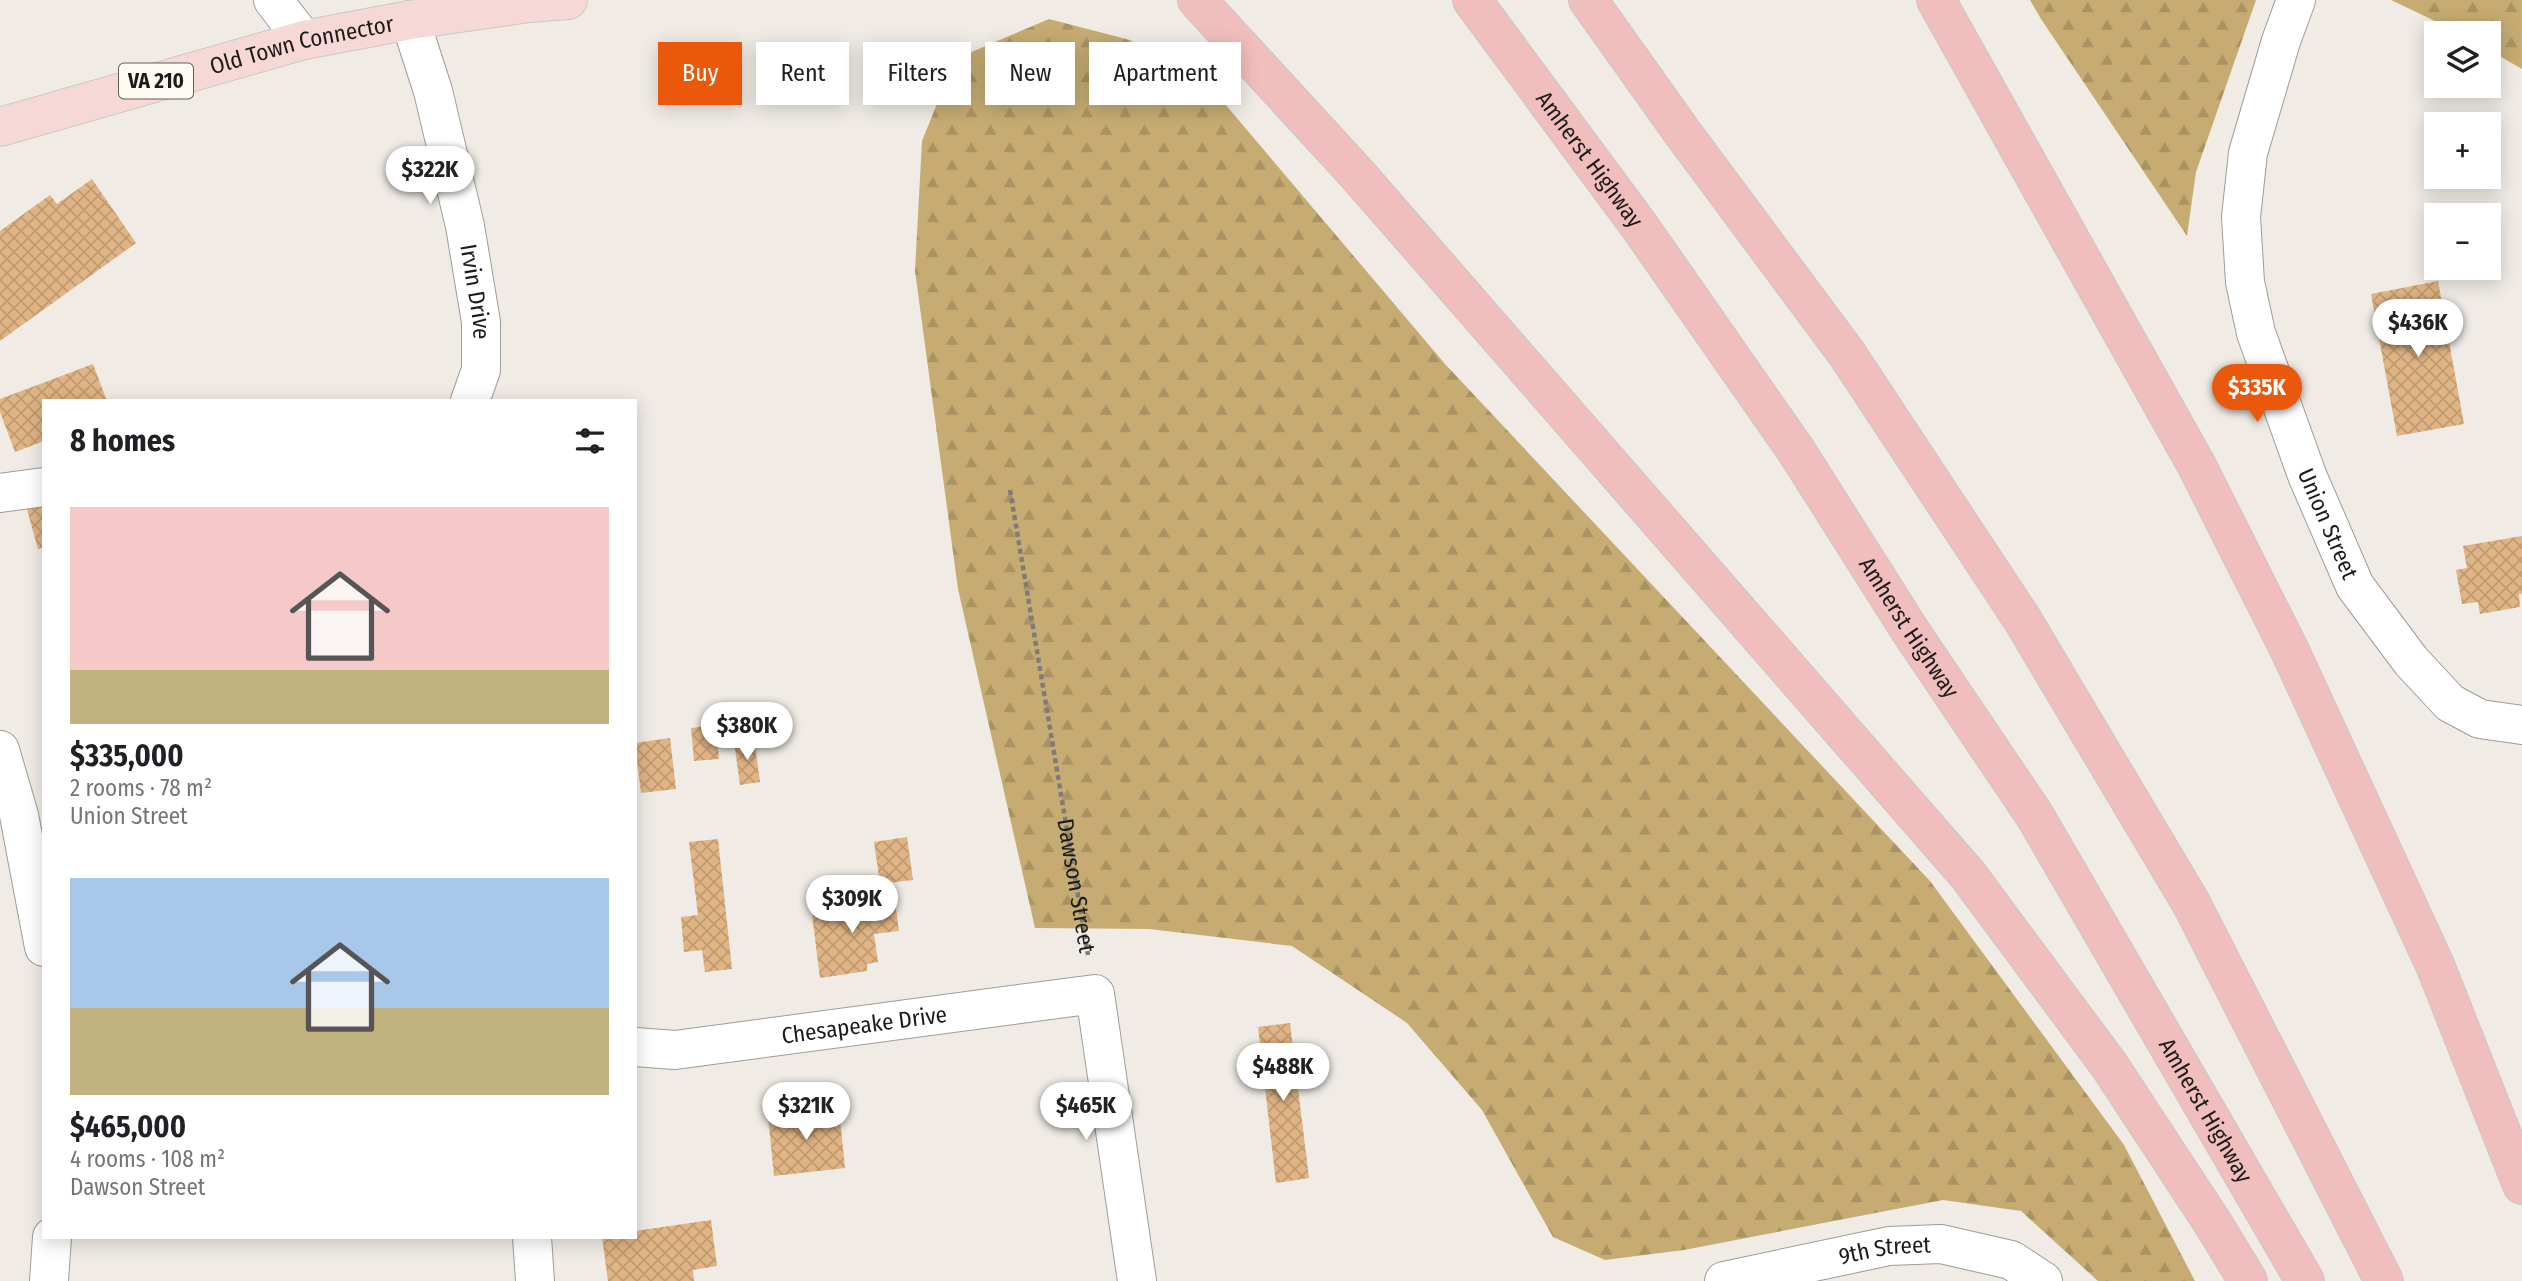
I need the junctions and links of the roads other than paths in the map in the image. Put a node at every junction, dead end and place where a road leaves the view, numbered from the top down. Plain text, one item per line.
1 (273, 0) edge
2 (568, 0) edge
3 (1197, 0) edge
4 (1472, 0) edge
5 (1588, 0) edge
6 (1936, 0) edge
7 (2297, 0) edge
8 (410, 20) junction
9 (304, 40) junction
10 (0, 127) edge
11 (471, 399) edge
12 (42, 487) edge
13 (0, 493) edge
14 (2522, 725) edge
15 (0, 750) edge
16 (42, 936) edge
17 (637, 1047) edge
18 (2522, 1185) edge
19 (52, 1239) edge
20 (532, 1239) edge
21 (49, 1281) edge
22 (535, 1281) edge
23 (1136, 1281) edge
24 (1724, 1281) edge
25 (2043, 1281) edge
26 (2248, 1281) edge
27 (2305, 1281) edge
28 (2384, 1281) edge

1 - 9 street
2 - 8 main road, Old Town Connector / VA 210
3 - 26 highway
4 - 27 highway, Amherst Highway
5 - 28 highway
6 - 18 highway
7 - 14 street, Union Street
8 - 9 main road, Old Town Connector / VA 210
8 - 11 street, Irvin Drive
9 - 10 main road, Old Town Connector / VA 210
12 - 13 street
15 - 16 street
17 - 23 street, Chesapeake Drive
19 - 21 street
20 - 22 street
24 - 25 street, 9th Street

